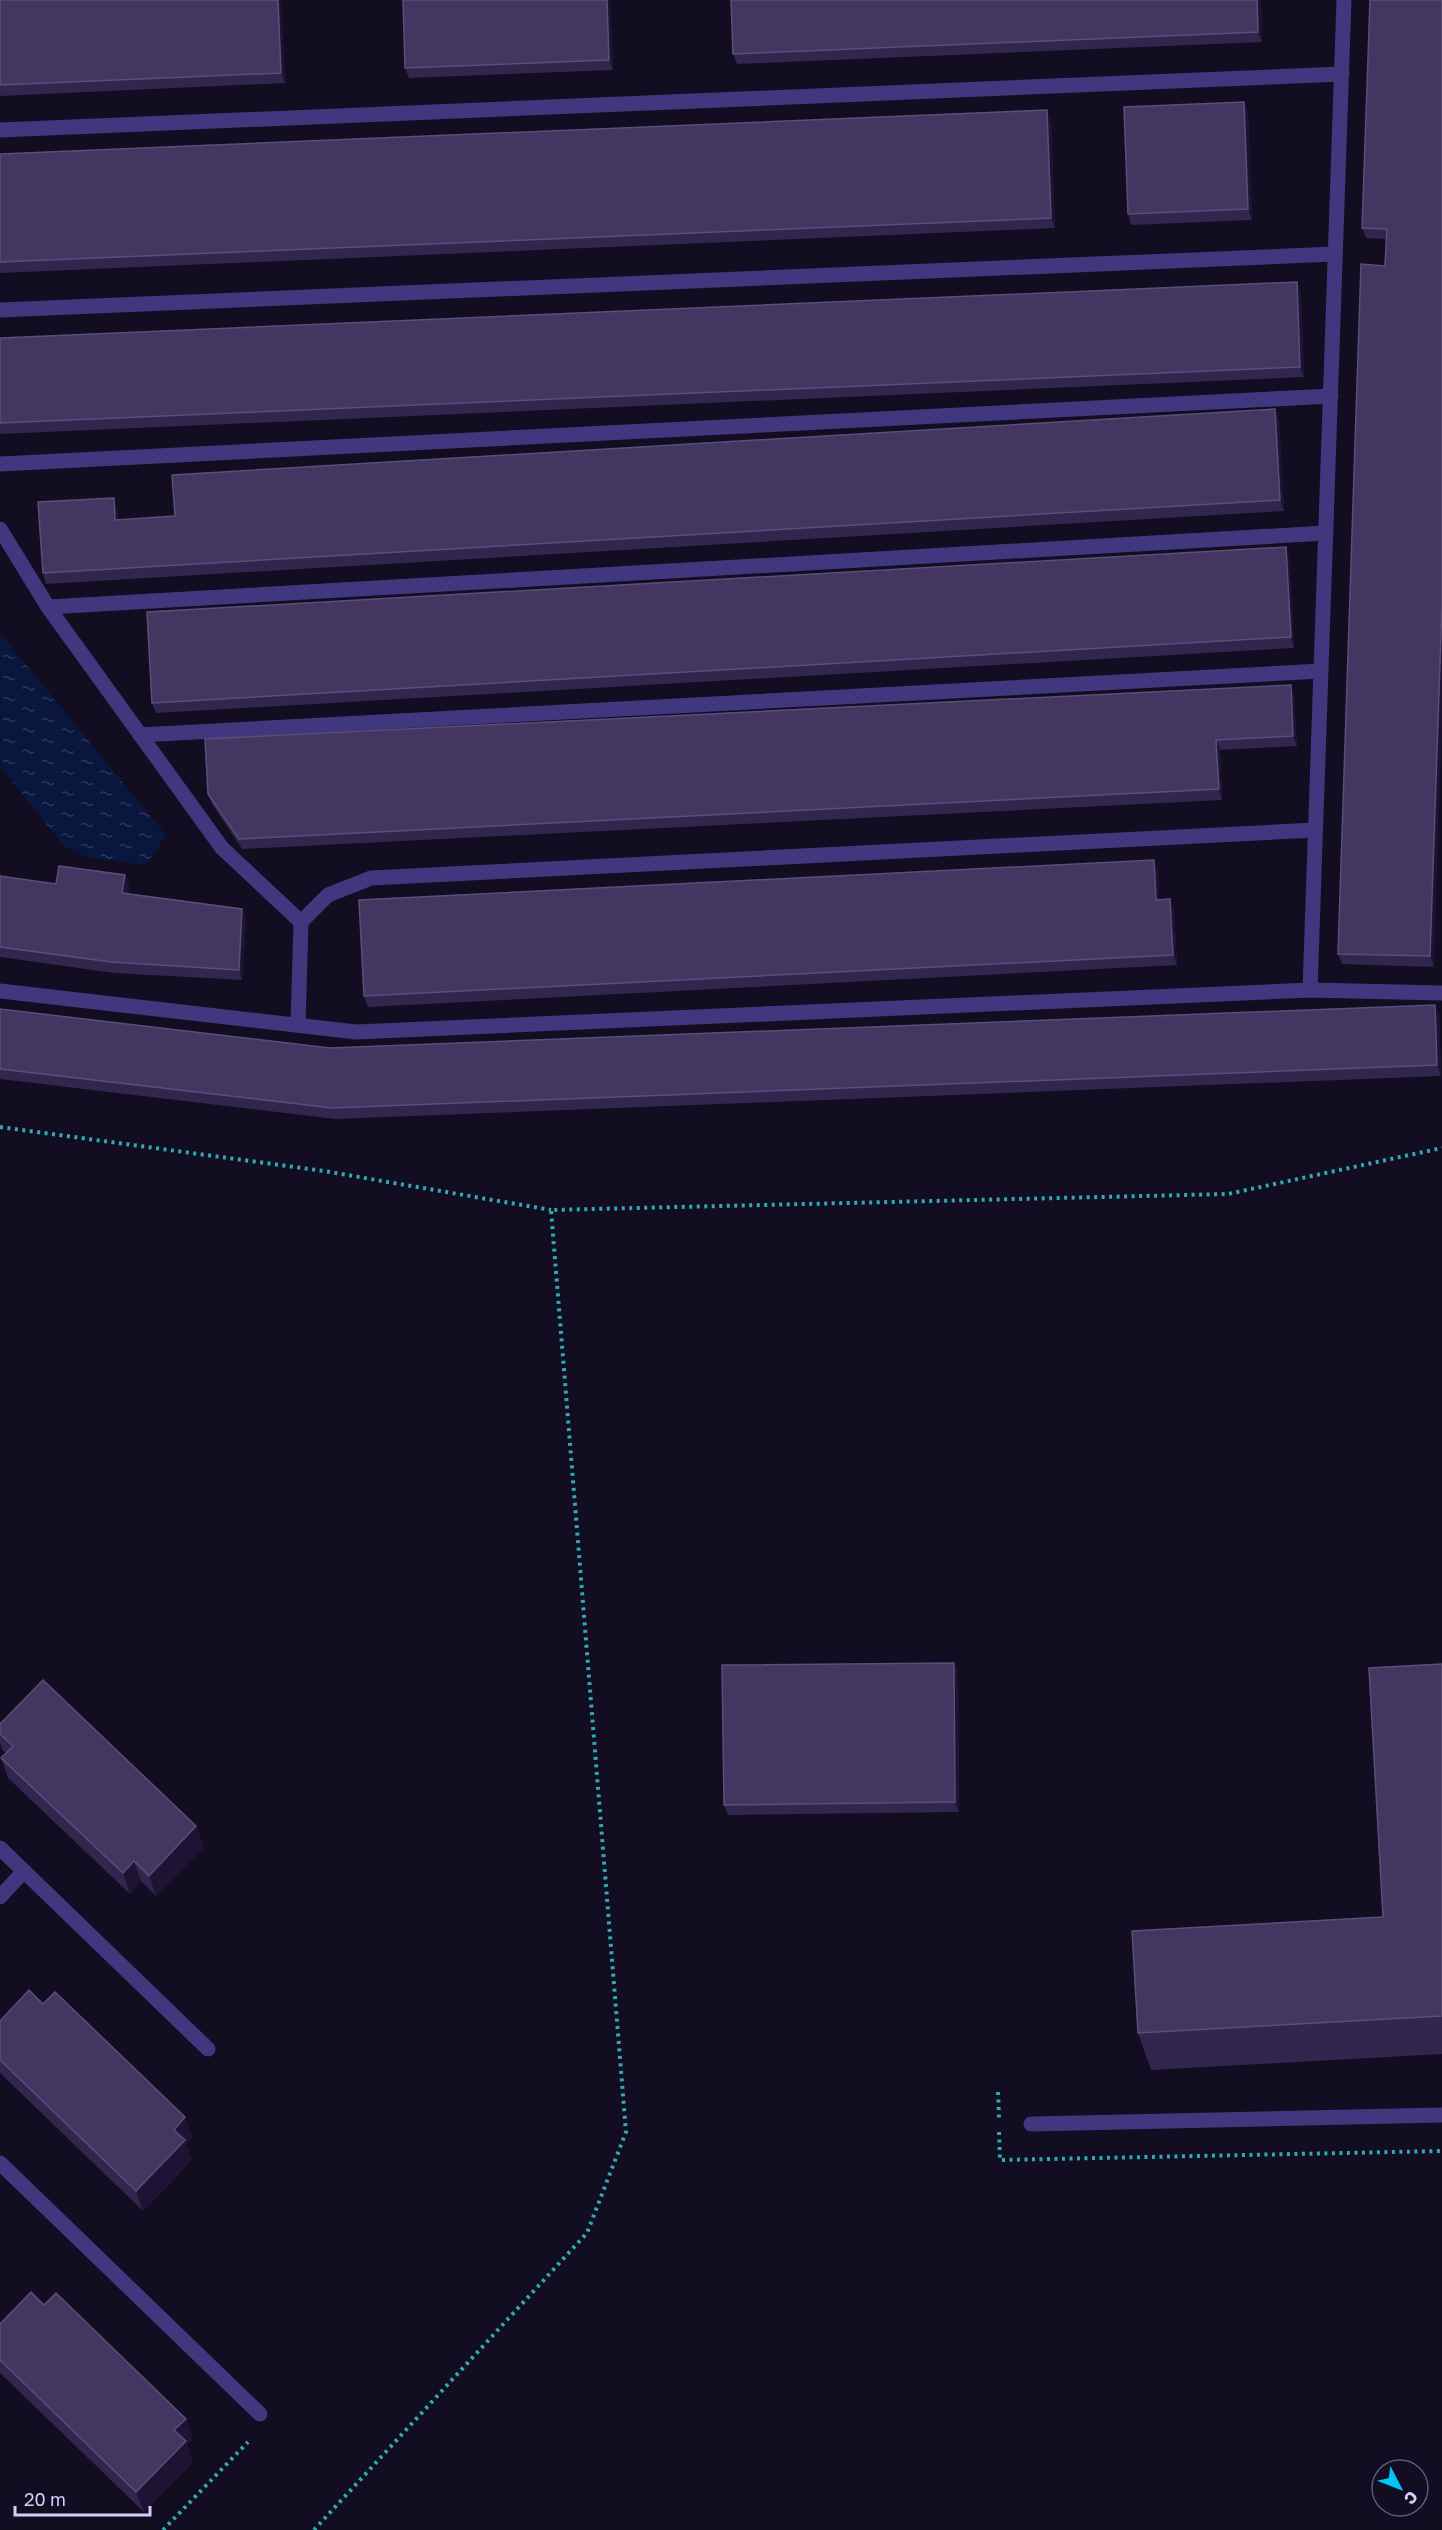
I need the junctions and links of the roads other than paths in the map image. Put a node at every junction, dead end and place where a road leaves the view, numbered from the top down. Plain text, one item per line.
1 (1344, 0) edge
2 (1342, 74) junction
3 (0, 130) edge
4 (1335, 254) junction
5 (0, 310) edge
6 (1331, 396) junction
7 (0, 464) edge
8 (0, 529) edge
9 (1326, 533) junction
10 (48, 607) junction
11 (1321, 671) junction
12 (140, 735) junction
13 (1316, 830) junction
14 (301, 922) junction
15 (1310, 990) junction
16 (0, 992) edge
17 (1442, 993) edge
18 (298, 1026) junction
19 (0, 1848) edge
20 (24, 1871) junction
21 (0, 1897) edge
22 (208, 2049) dead end
23 (1442, 2115) edge
24 (1031, 2124) dead end
25 (0, 2163) edge
26 (260, 2414) road end

1 - 2 street
2 - 3 street
2 - 4 street
4 - 5 street
4 - 6 street
6 - 7 street
6 - 9 street
8 - 10 street
9 - 10 street
9 - 11 street
10 - 12 street
11 - 12 street
11 - 13 street
12 - 14 street
13 - 14 street
13 - 15 street
14 - 18 street
15 - 17 street
15 - 18 street
16 - 18 street
19 - 20 street
20 - 21 street
20 - 22 street
23 - 24 street
25 - 26 street

